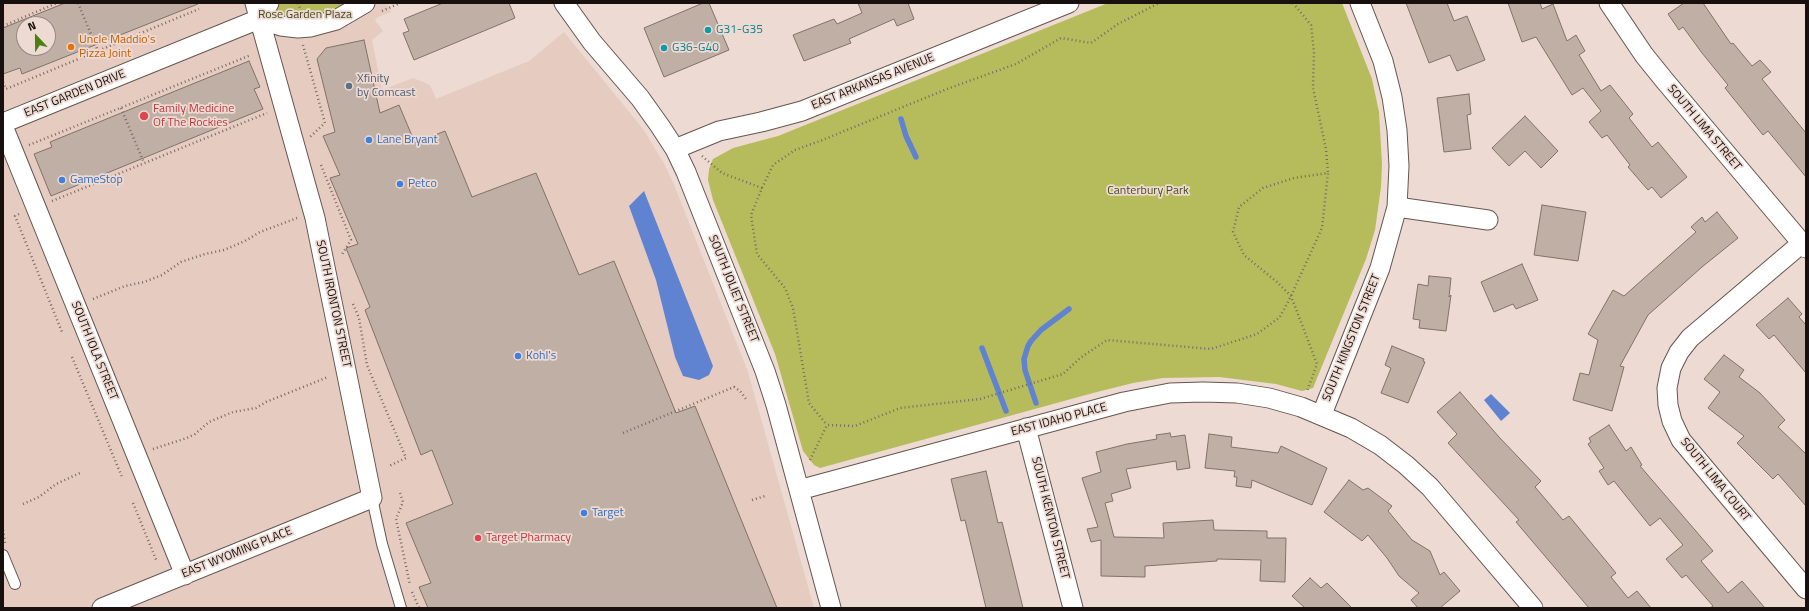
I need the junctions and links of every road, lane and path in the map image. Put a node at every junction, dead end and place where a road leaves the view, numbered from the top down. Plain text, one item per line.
1 (57, 3) edge
2 (78, 3) edge
3 (269, 3) edge
4 (365, 3) edge
5 (564, 3) edge
6 (1069, 3) edge
7 (1159, 3) edge
8 (1293, 3) edge
9 (1360, 3) edge
10 (1609, 3) edge
11 (199, 9) dead end
12 (257, 11) edge
13 (3, 26) edge
14 (302, 43) dead end
15 (98, 51) junction
16 (255, 54) dead end
17 (3, 82) edge
18 (284, 106) junction
19 (121, 108) junction
20 (3, 125) edge
21 (312, 144) dead end
22 (27, 146) dead end
23 (682, 146) junction
24 (318, 158) dead end
25 (144, 163) junction
26 (1328, 173) junction
27 (762, 188) junction
28 (1397, 206) junction
29 (35, 208) junction
30 (15, 216) dead end
31 (298, 217) dead end
32 (1488, 220) dead end
33 (1804, 246) edge
34 (339, 258) dead end
35 (1290, 296) junction
36 (350, 298) dead end
37 (89, 301) dead end
38 (62, 332) dead end
39 (72, 357) dead end
40 (332, 375) dead end
41 (746, 399) dead end
42 (1301, 406) junction
43 (1322, 414) junction
44 (827, 425) junction
45 (1026, 428) junction
46 (623, 433) dead end
47 (146, 451) dead end
48 (388, 466) dead end
49 (807, 466) dead end
50 (80, 473) dead end
51 (122, 477) dead end
52 (799, 490) junction
53 (400, 493) dead end
54 (765, 496) dead end
55 (372, 498) junction
56 (752, 500) dead end
57 (133, 503) dead end
58 (23, 504) dead end
59 (3, 555) edge
60 (157, 562) dead end
61 (185, 575) junction
62 (15, 584) dead end
63 (1806, 589) edge
64 (102, 608) edge
65 (401, 608) edge
66 (419, 608) edge
67 (831, 608) edge
68 (1072, 608) edge
69 (1533, 608) edge

1 - 13 path
2 - 15 path
3 - 12 street
4 - 12 street
5 - 23 street, SOUTH JOLIET STREET
6 - 23 street, EAST ARKANSAS AVENUE
7 - 27 path
8 - 26 path
9 - 28 street, SOUTH KINGSTON STREET
10 - 33 street, SOUTH LIMA STREET
11 - 15 path
12 - 18 street, SOUTH IRONTON STREET
12 - 20 street, EAST GARDEN DRIVE
14 - 21 path
15 - 17 path
16 - 19 path
18 - 25 path
18 - 55 street, SOUTH IRONTON STREET
19 - 22 path
19 - 25 path
20 - 29 street, SOUTH IOLA STREET
23 - 27 path
23 - 52 street, SOUTH JOLIET STREET
24 - 34 path
25 - 29 path
26 - 35 path
26 - 35 path
27 - 44 path
28 - 32 street
28 - 43 street, SOUTH KINGSTON STREET
29 - 61 street, SOUTH IOLA STREET
30 - 38 path
31 - 37 path
33 - 63 street, SOUTH LIMA COURT
35 - 42 path
35 - 44 path
36 - 48 path
39 - 51 path
40 - 47 path
41 - 46 path
42 - 43 street, EAST IDAHO PLACE
42 - 45 street, EAST IDAHO PLACE
43 - 69 street, SOUTH KINGSTON STREET
44 - 49 path
45 - 52 street, EAST IDAHO PLACE
45 - 68 street, SOUTH KENTON STREET
50 - 58 path
52 - 67 street, SOUTH JOLIET STREET
53 - 66 path
54 - 56 path
55 - 61 street, EAST WYOMING PLACE
55 - 65 lane, SOUTH IRONTON STREET
57 - 60 path
59 - 62 lane
61 - 64 street, EAST WYOMING PLACE

